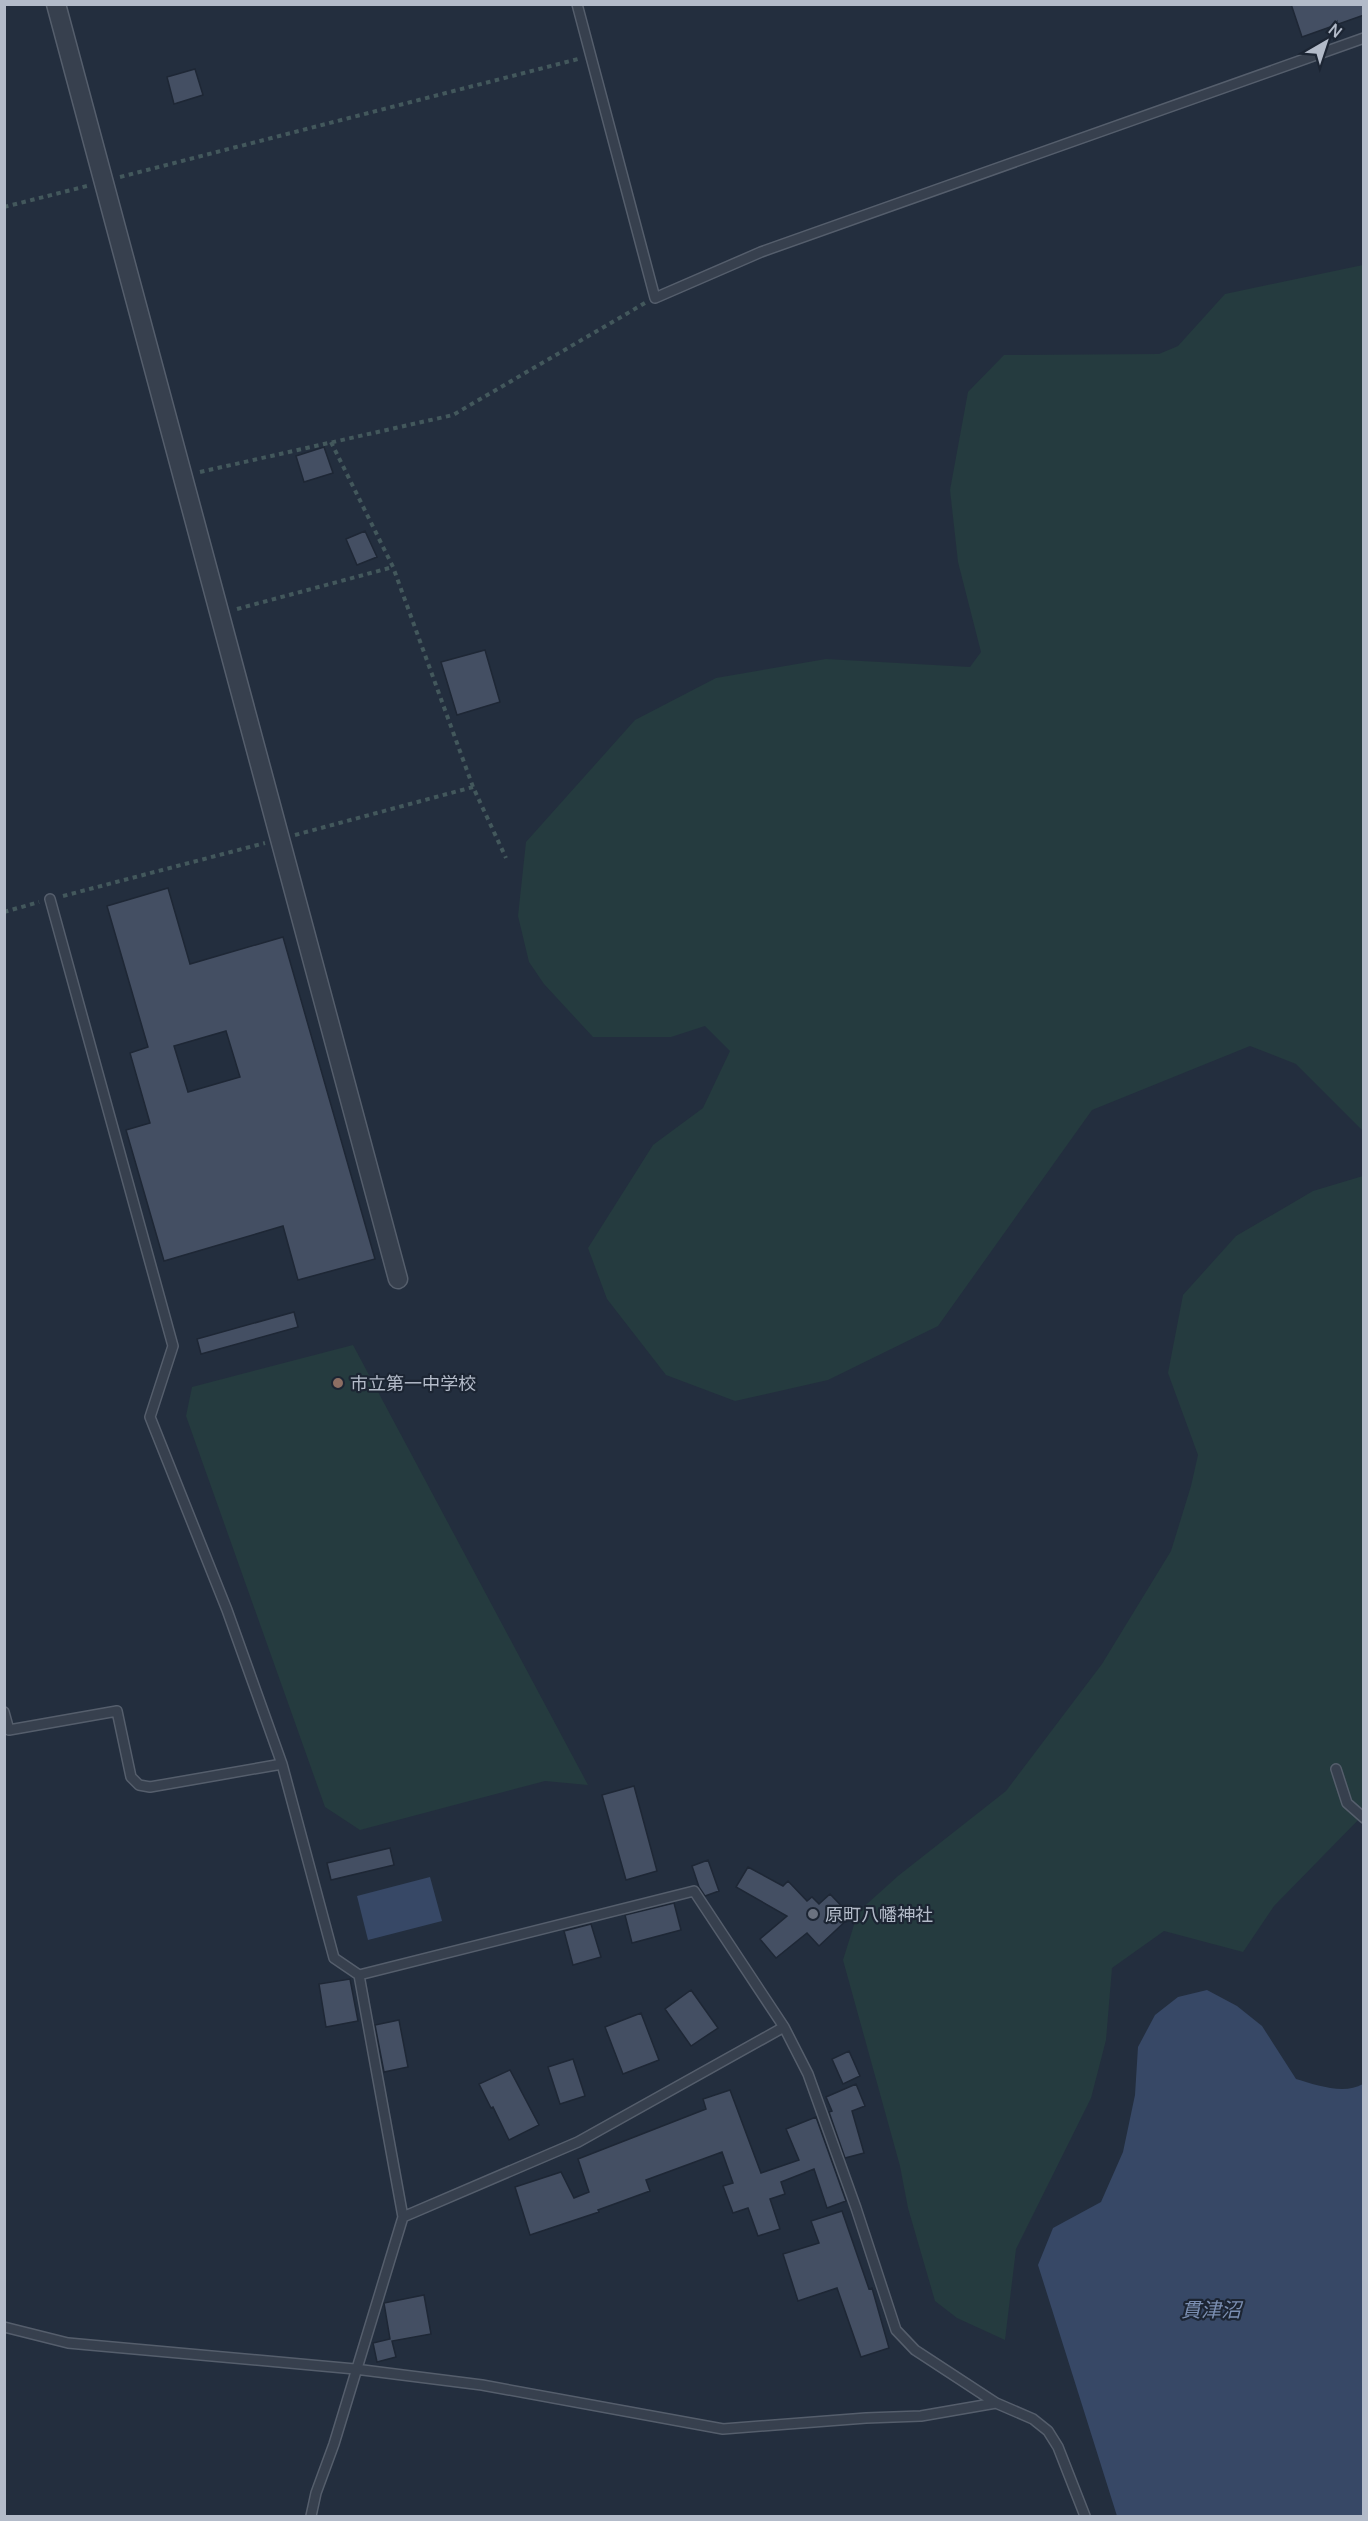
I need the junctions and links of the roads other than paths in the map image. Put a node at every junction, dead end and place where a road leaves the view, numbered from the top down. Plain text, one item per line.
1 (56, 4) edge
2 (577, 4) edge
3 (1364, 38) edge
4 (50, 899) road end
5 (399, 1280) dead end
6 (4, 1712) edge
7 (282, 1764) junction
8 (1336, 1769) dead end
9 (1364, 1818) edge
10 (360, 1975) junction
11 (784, 2027) junction
12 (403, 2217) junction
13 (4, 2327) edge
14 (355, 2368) junction
15 (996, 2403) junction
16 (311, 2517) edge
17 (1085, 2517) edge

1 - 5 street
2 - 3 lane
4 - 7 lane
6 - 7 lane
7 - 10 lane
8 - 9 lane
10 - 11 lane
10 - 12 lane
11 - 12 lane
11 - 15 lane
12 - 14 lane
13 - 14 lane
14 - 15 lane
14 - 16 lane
15 - 17 lane

